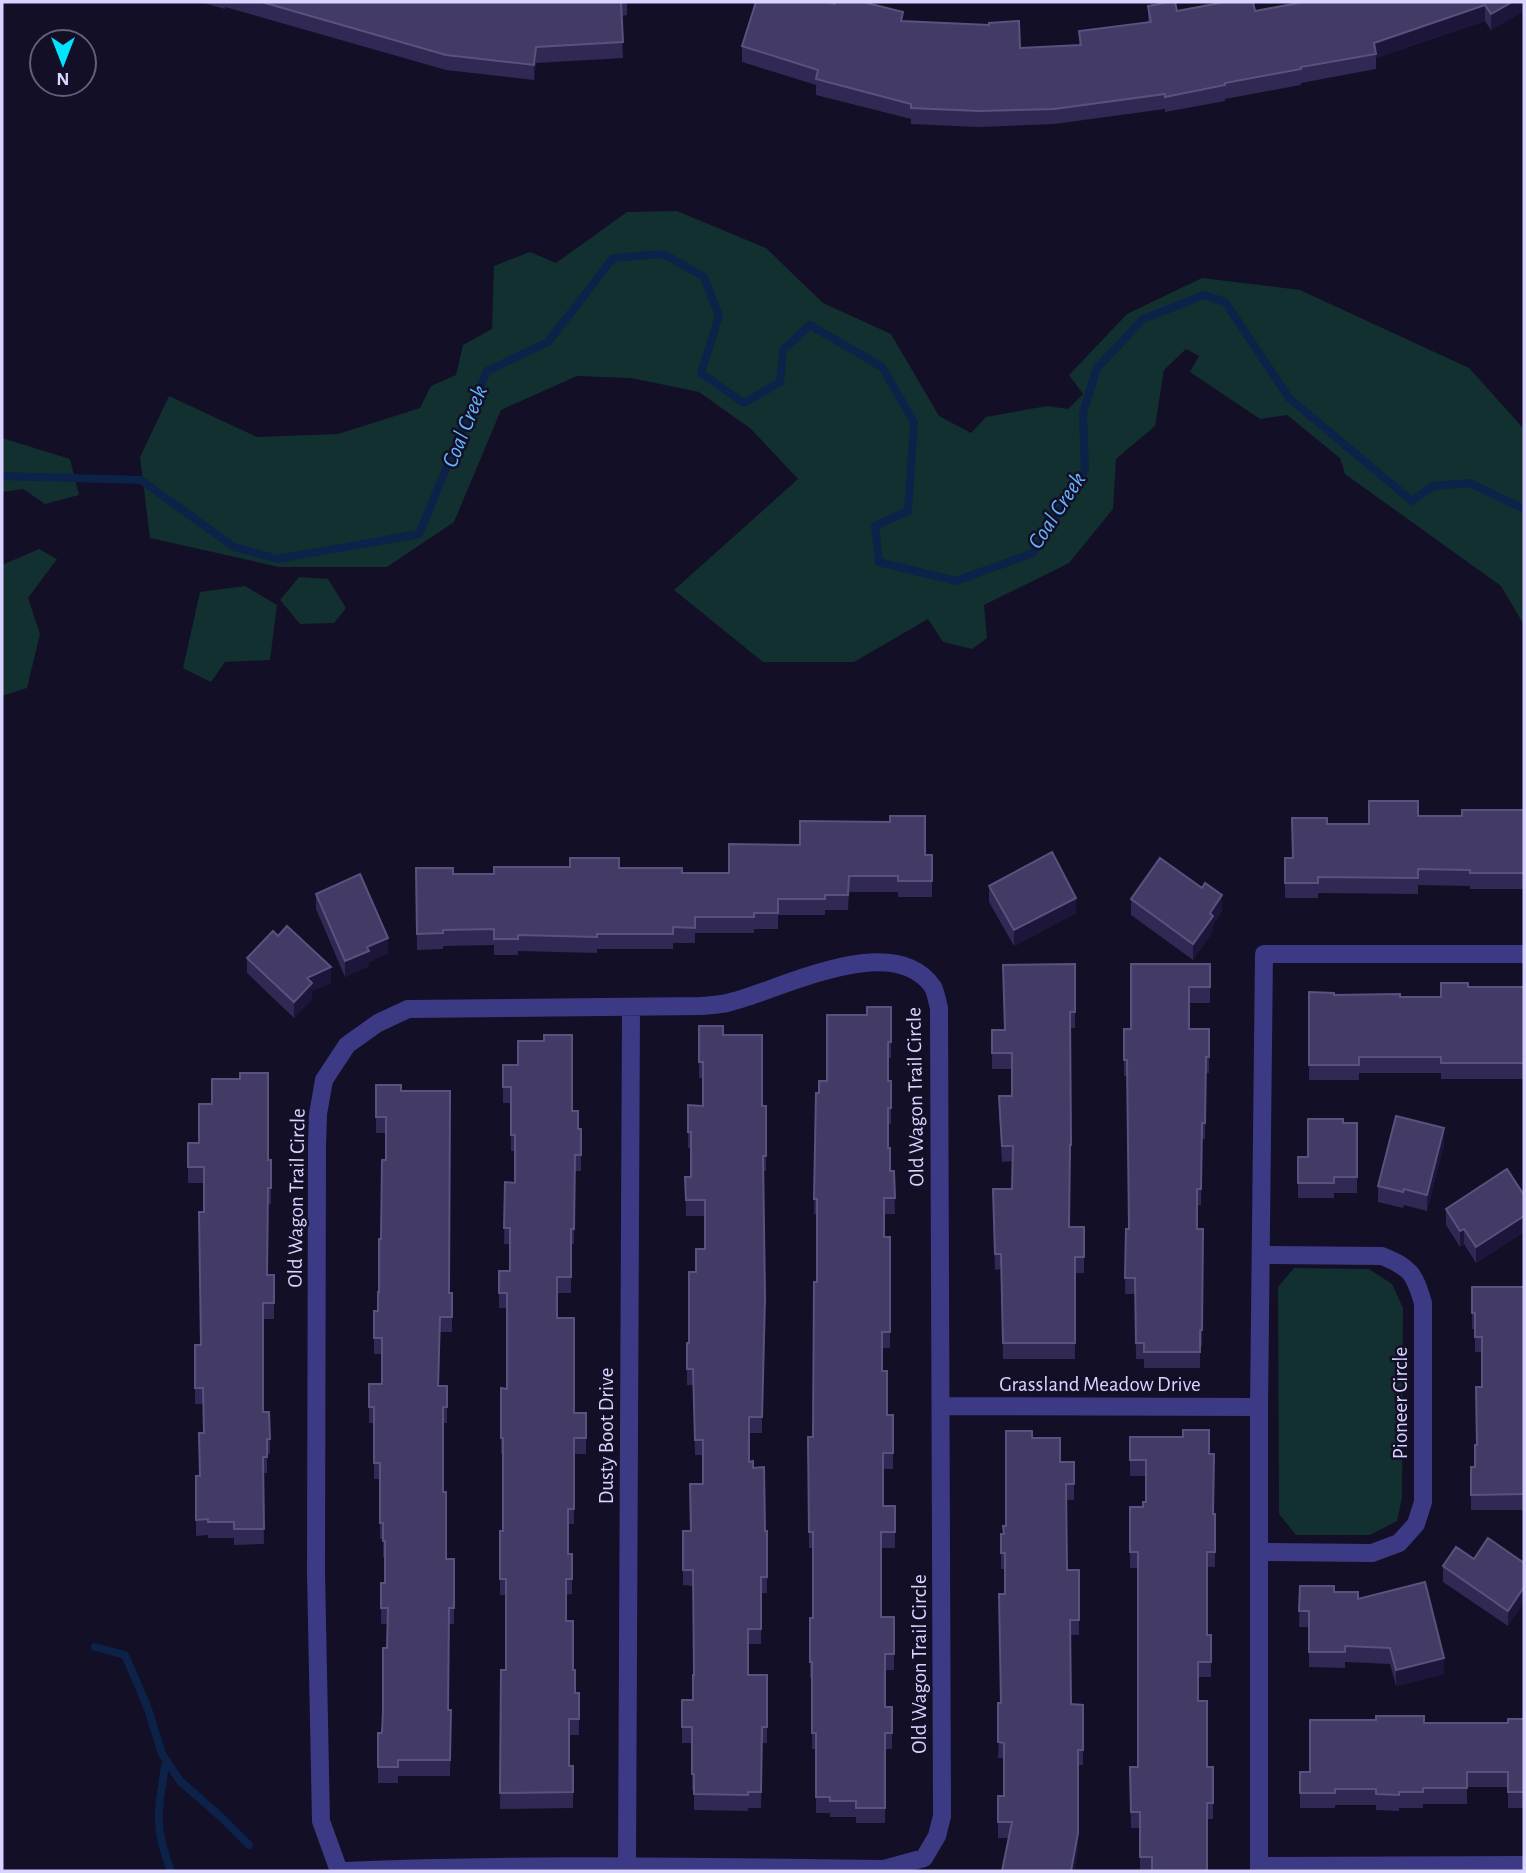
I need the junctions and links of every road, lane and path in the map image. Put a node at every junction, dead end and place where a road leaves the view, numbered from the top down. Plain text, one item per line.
1 (1524, 954) edge
2 (631, 1007) junction
3 (1261, 1255) junction
4 (941, 1406) junction
5 (1259, 1407) junction
6 (1260, 1552) junction
7 (1524, 1865) edge
8 (627, 1866) junction
9 (1259, 1869) edge
10 (338, 1871) edge
11 (344, 1871) edge

1 - 3 street
2 - 4 street, Old Wagon Trail Circle
2 - 8 street, Dusty Boot Drive
2 - 10 street, Old Wagon Trail Circle
3 - 5 street
3 - 6 street, Pioneer Circle
4 - 5 street, Grassland Meadow Drive
4 - 8 street, Old Wagon Trail Circle
5 - 6 street
6 - 9 street
7 - 9 street
8 - 11 street, Old Wagon Trail Circle

